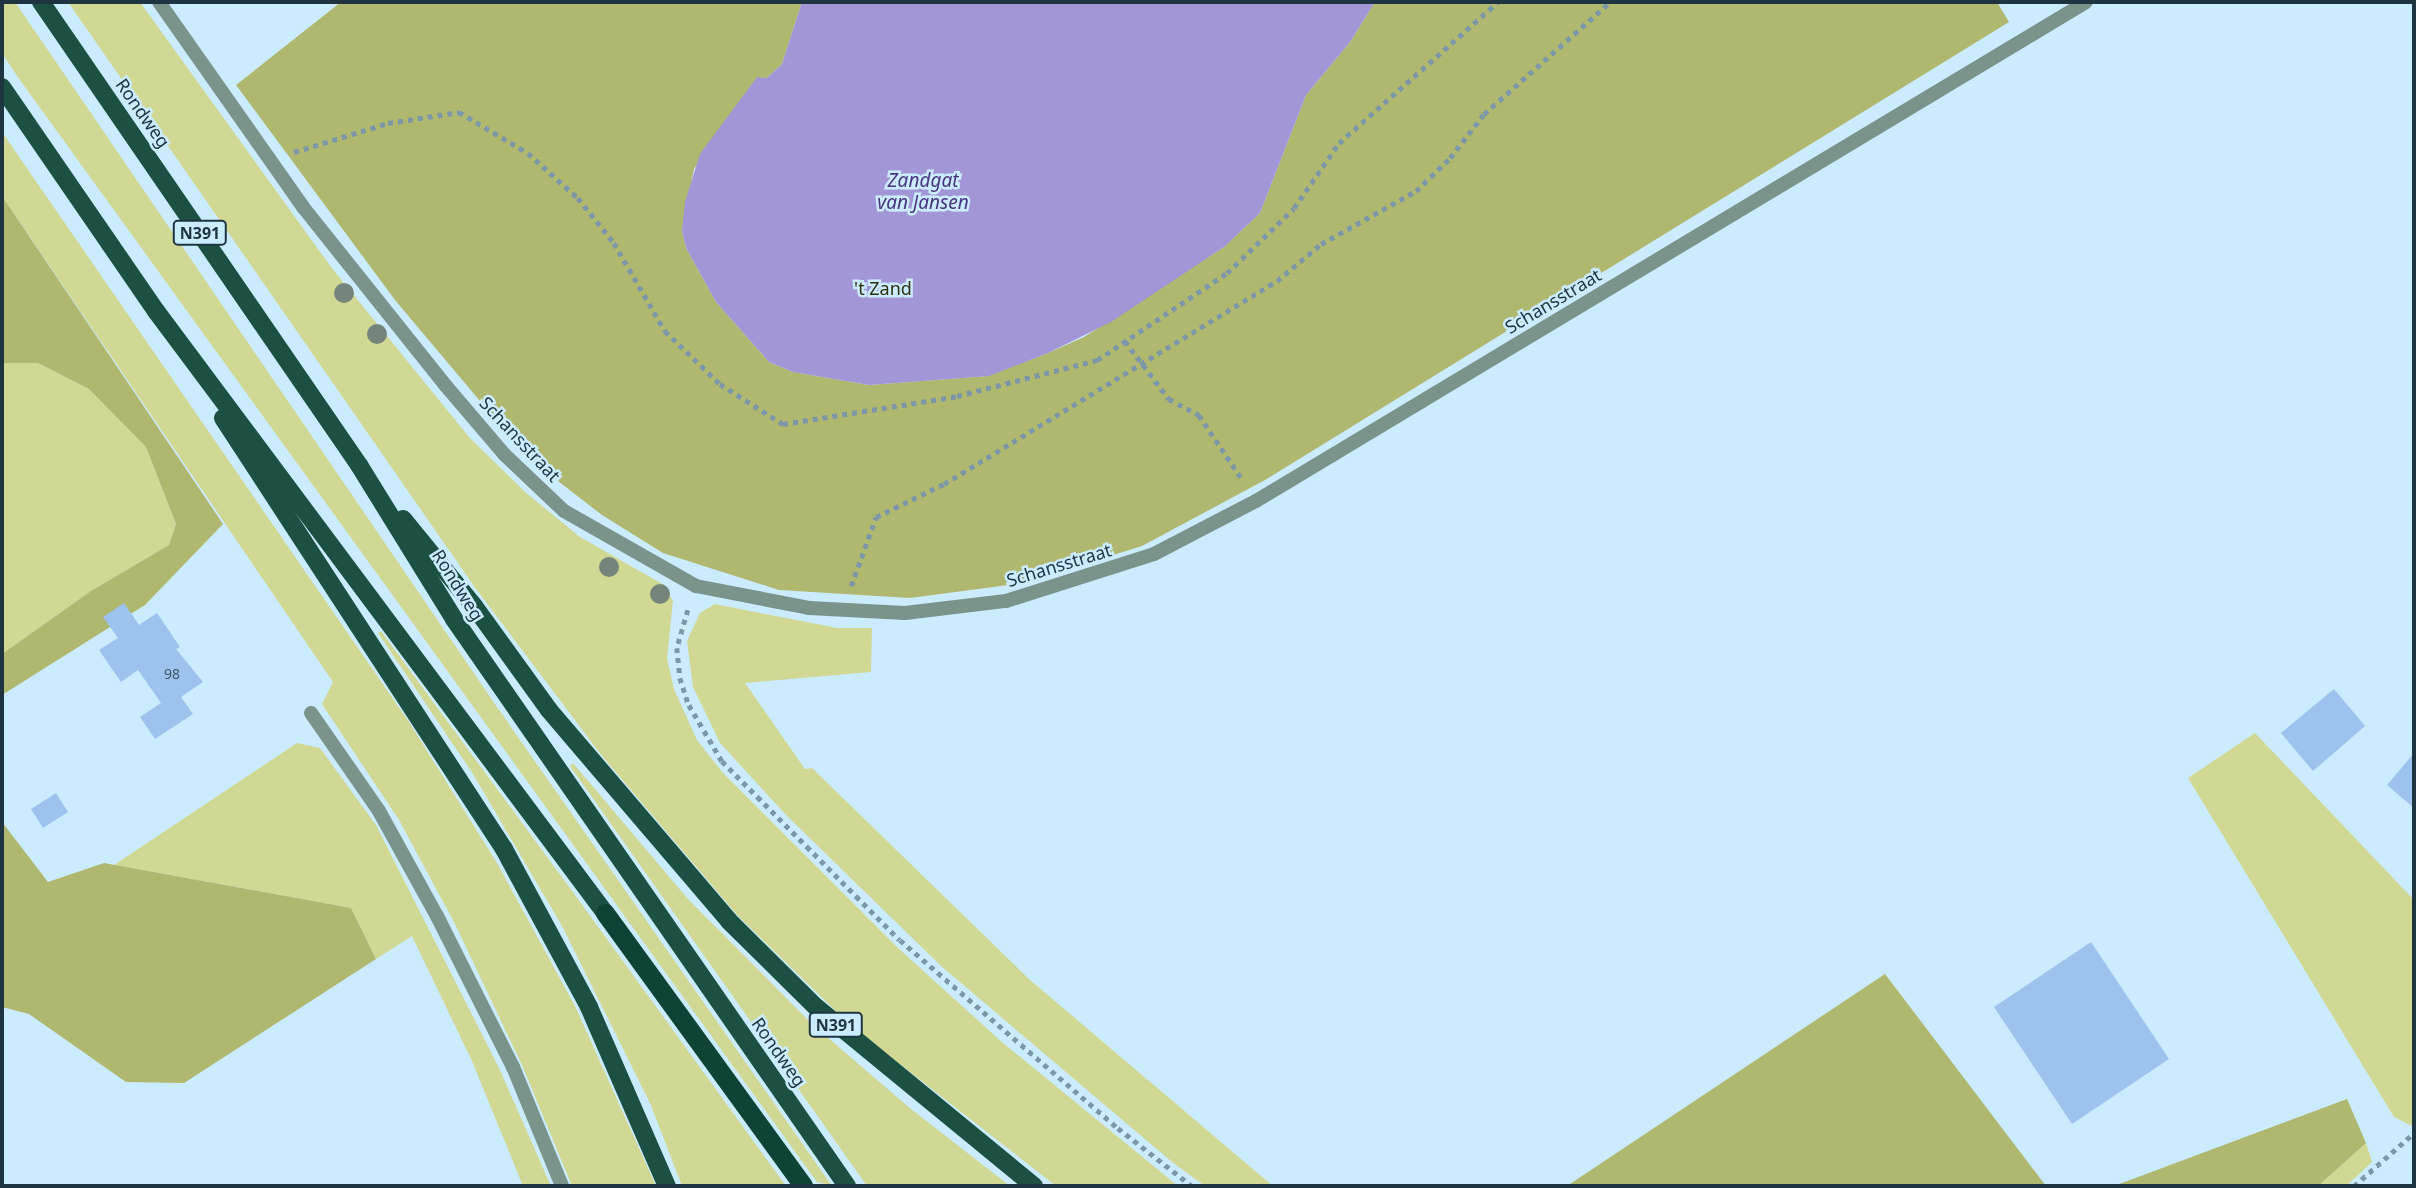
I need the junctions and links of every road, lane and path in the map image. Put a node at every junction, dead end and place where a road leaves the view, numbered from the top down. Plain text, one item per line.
1 (41, 2) edge
2 (159, 2) edge
3 (1499, 2) edge
4 (1609, 2) edge
5 (2086, 2) edge
6 (2, 87) edge
7 (269, 159) junction
8 (156, 311) junction
9 (1125, 341) junction
10 (1142, 363) junction
11 (359, 465) junction
12 (1256, 501) junction
13 (696, 586) junction
14 (842, 610) junction
15 (311, 713) dead end
16 (605, 913) joint
17 (2414, 1133) edge
18 (562, 1186) edge
19 (667, 1186) edge
20 (803, 1186) edge
21 (848, 1186) edge
22 (1034, 1186) edge
23 (1192, 1186) edge
24 (2354, 1186) edge

1 - 11 main road, Rondweg / N391
2 - 7 street, Schansstraat
3 - 9 path
4 - 10 path
5 - 12 street, Schansstraat
6 - 8 main road
7 - 9 path
7 - 13 street, Schansstraat
8 - 16 main road
8 - 19 main road
9 - 10 path
10 - 12 path
10 - 14 path
11 - 21 main road, Rondweg / N391
11 - 22 main road, N391
12 - 14 street, Schansstraat
13 - 14 street, Schansstraat
13 - 23 path
15 - 18 street
16 - 20 highway
17 - 24 path

